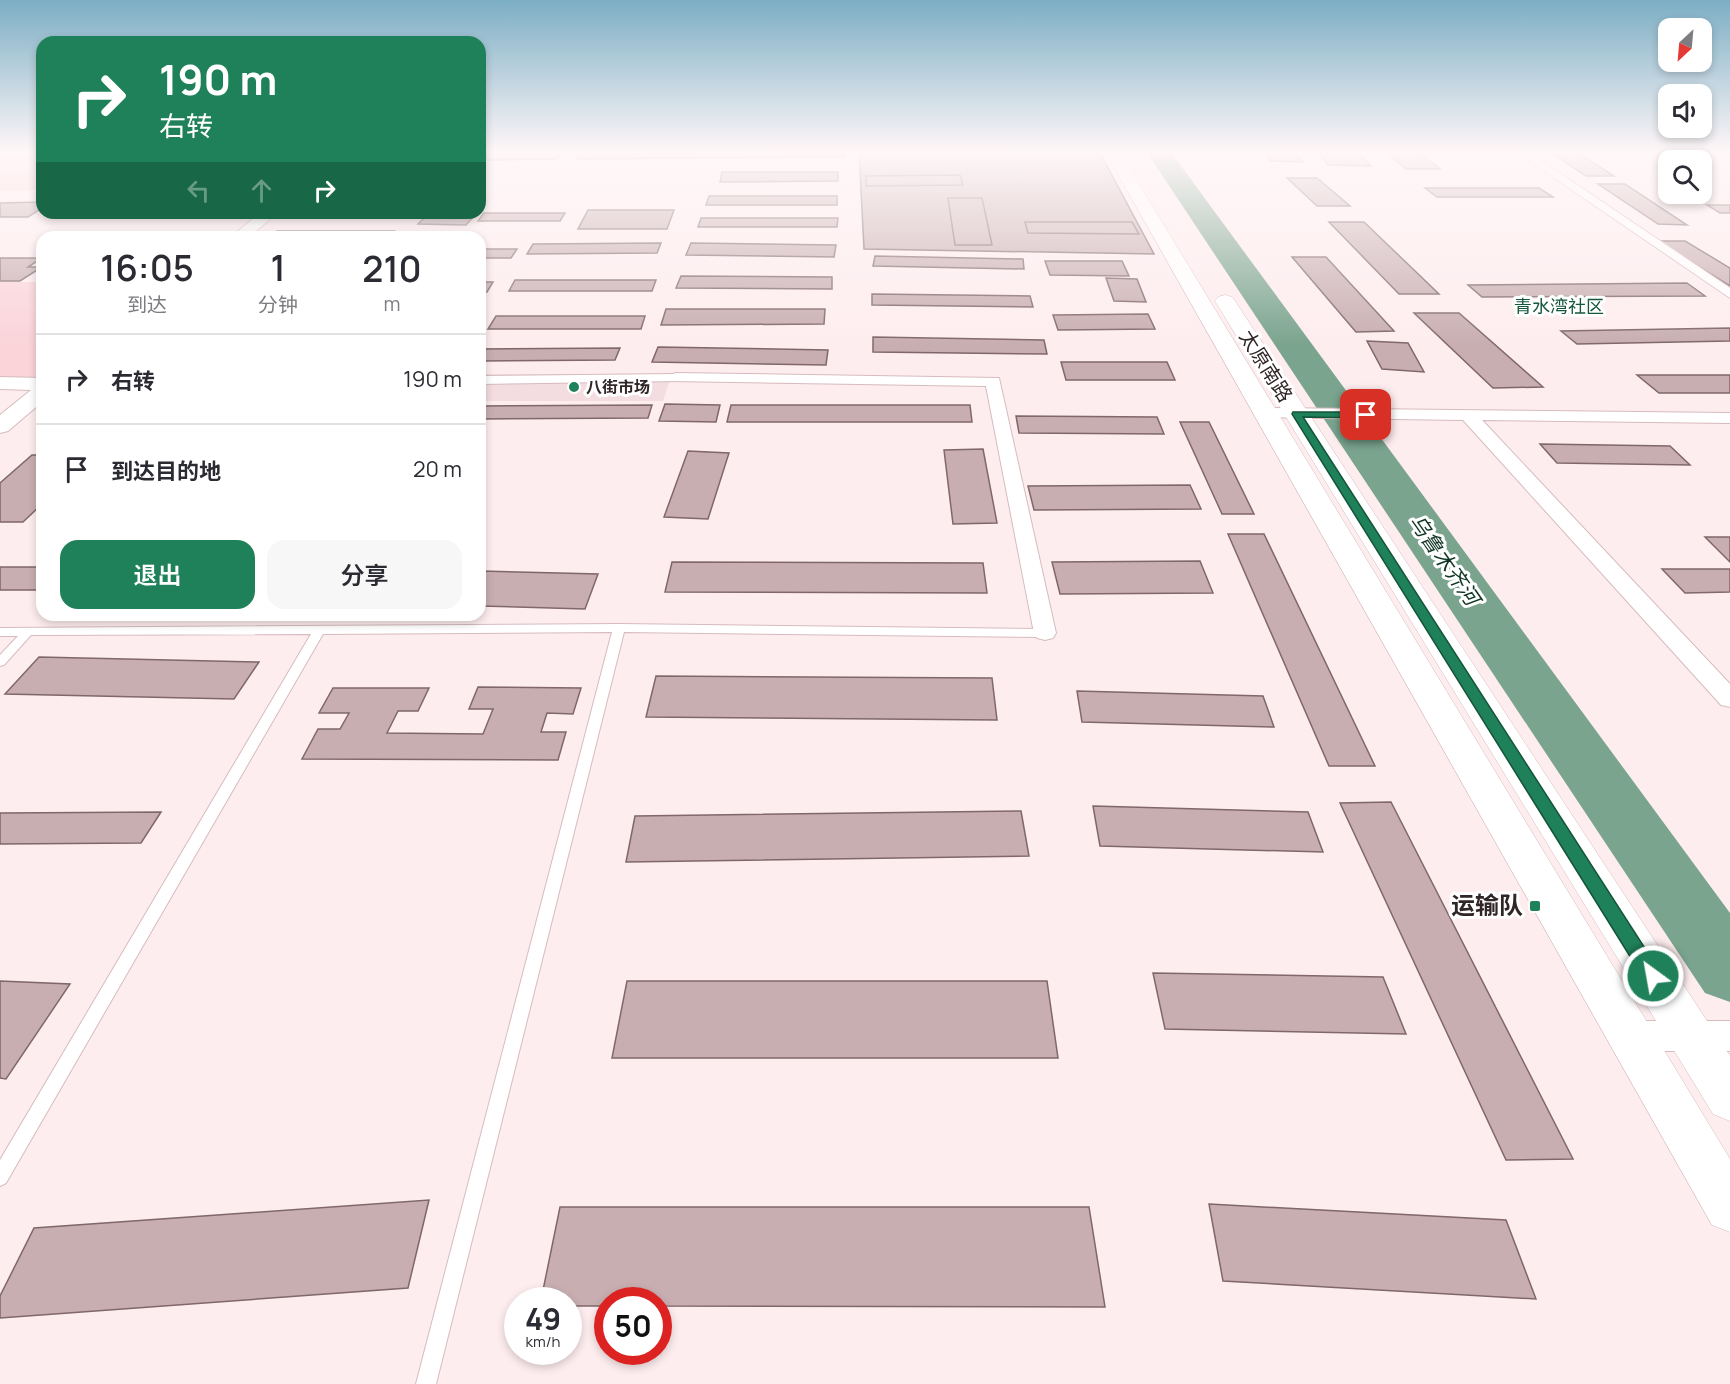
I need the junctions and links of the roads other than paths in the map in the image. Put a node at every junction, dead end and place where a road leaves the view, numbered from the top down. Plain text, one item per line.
1 (1157, 216) edge
2 (1171, 216) edge
3 (1615, 216) edge
4 (262, 219) edge
5 (246, 231) edge
6 (1730, 294) edge
7 (676, 378) joint
8 (486, 380) edge
9 (0, 383) edge
10 (36, 384) edge
11 (36, 396) edge
12 (1295, 414) junction
13 (1468, 416) junction
14 (1730, 418) edge
15 (0, 426) edge
16 (619, 628) junction
17 (319, 630) junction
18 (0, 632) edge
19 (28, 632) junction
20 (1045, 633) joint
21 (0, 662) edge
22 (1730, 699) edge
23 (1630, 1036) junction
24 (1691, 1036) junction
25 (1730, 1036) edge
26 (1730, 1098) edge
27 (0, 1177) edge
28 (1730, 1207) edge
29 (426, 1384) edge

1 - 12 main road
2 - 12 main road, 太原南路
3 - 6 street
4 - 5 street
7 - 8 street
7 - 20 street
9 - 10 street
11 - 15 street
12 - 13 street
12 - 23 main road
12 - 24 main road, 太原南路
13 - 14 street
13 - 22 street
16 - 17 lane
16 - 20 lane
16 - 29 lane
17 - 19 lane
17 - 27 lane
18 - 19 lane
19 - 21 lane
23 - 24 street
23 - 28 main road
24 - 25 street
24 - 26 main road, 太原南路

